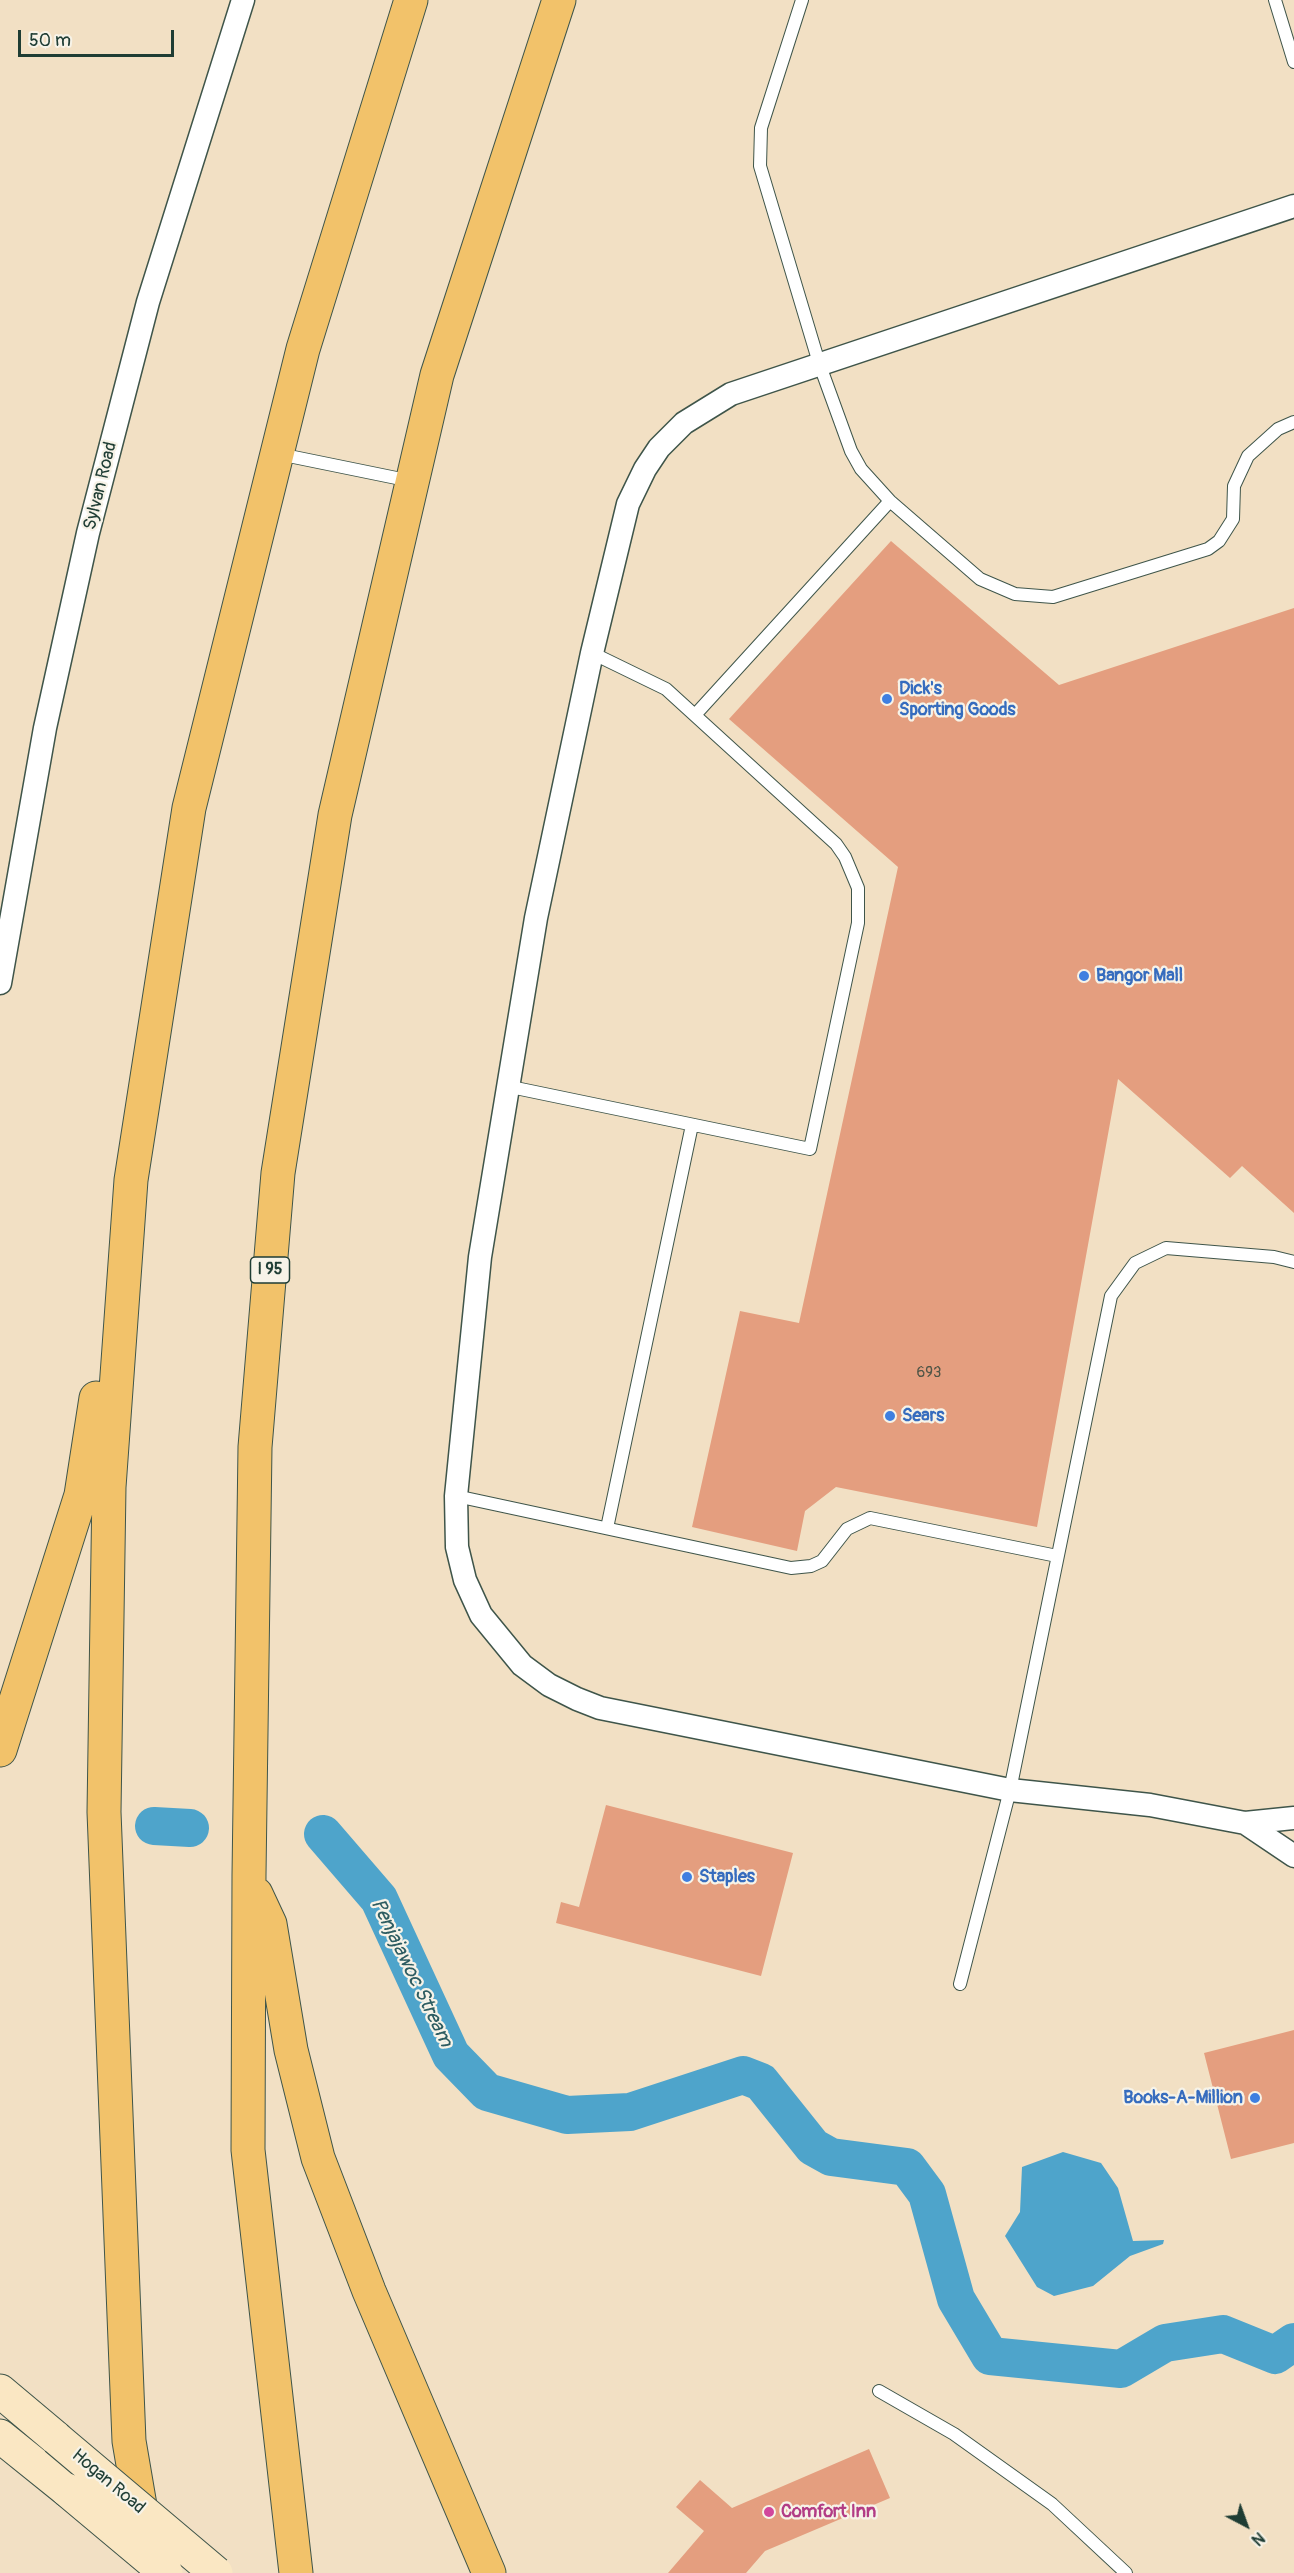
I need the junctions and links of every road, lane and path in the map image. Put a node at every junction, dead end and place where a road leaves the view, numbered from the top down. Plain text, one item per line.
1 (243, 0) edge
2 (411, 0) edge
3 (559, 0) edge
4 (802, 0) edge
5 (1275, 0) edge
6 (1294, 62) edge
7 (1294, 206) edge
8 (819, 363) junction
9 (1294, 422) edge
10 (277, 454) junction
11 (412, 481) junction
12 (891, 501) junction
13 (592, 653) junction
14 (696, 715) junction
15 (0, 983) edge
16 (506, 1086) junction
17 (692, 1125) junction
18 (130, 1180) junction
19 (1294, 1262) edge
20 (456, 1496) junction
21 (607, 1528) junction
22 (1057, 1556) junction
23 (0, 1750) edge
24 (1010, 1790) junction
25 (1294, 1818) edge
26 (1245, 1823) junction
27 (1294, 1856) edge
28 (249, 1875) junction
29 (960, 1984) dead end
30 (0, 2391) edge
31 (879, 2391) dead end
32 (0, 2436) edge
33 (151, 2573) edge
34 (166, 2573) edge
35 (216, 2573) edge
36 (296, 2573) edge
37 (489, 2573) edge
38 (1126, 2573) edge

1 - 15 street, Sylvan Road
2 - 10 highway
3 - 11 highway, I 95
4 - 8 lane
5 - 6 lane
7 - 8 street
8 - 12 lane
8 - 13 street
9 - 12 lane
10 - 11 lane
10 - 18 highway
11 - 28 highway, I 95
12 - 14 lane
13 - 14 lane
13 - 16 street
14 - 17 lane
16 - 17 lane
16 - 20 street
17 - 21 lane
18 - 23 highway
18 - 33 highway
19 - 22 lane
20 - 21 lane
20 - 24 street
21 - 22 lane
22 - 24 lane
24 - 26 street
24 - 29 lane
25 - 26 street
26 - 27 street
28 - 36 highway, I 95
28 - 37 highway
30 - 35 main road, Hogan Road, bridge
31 - 38 lane
32 - 34 main road, Hogan Road, bridge

